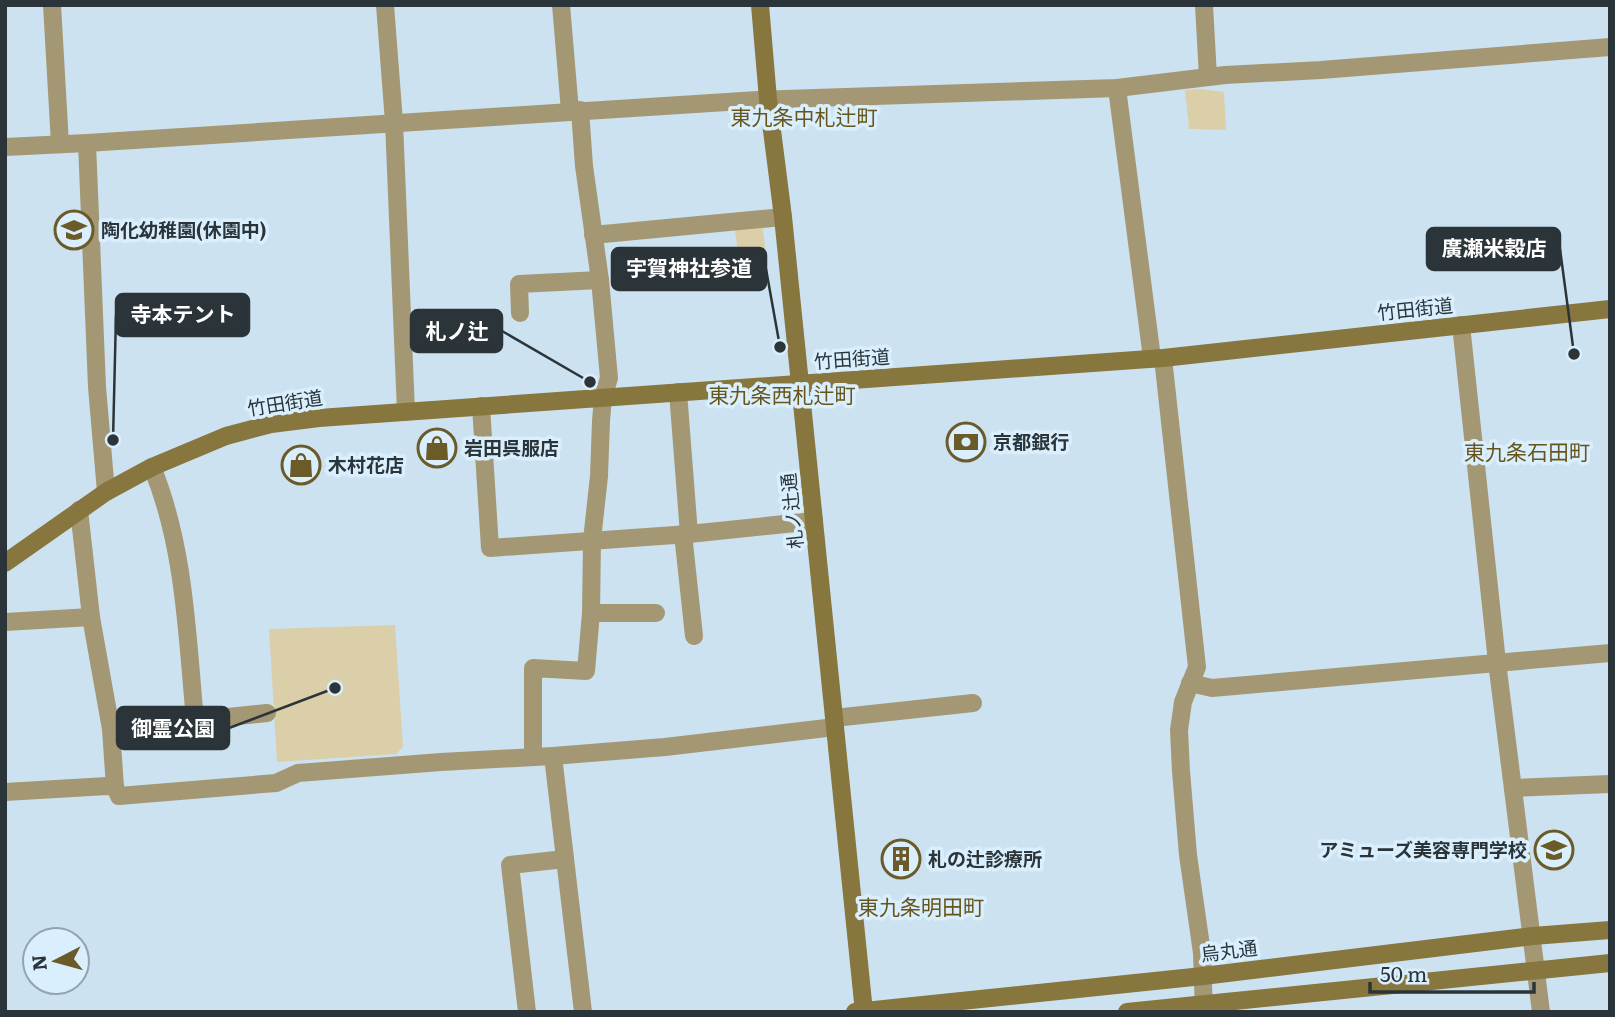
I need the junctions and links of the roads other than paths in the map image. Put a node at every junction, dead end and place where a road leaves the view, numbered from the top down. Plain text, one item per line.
1 (52, 5) edge
2 (385, 5) edge
3 (561, 5) edge
4 (760, 5) edge
5 (1204, 5) edge
6 (1610, 47) edge
7 (1208, 77) junction
8 (1118, 88) junction
9 (768, 99) junction
10 (575, 111) junction
11 (394, 122) junction
12 (87, 143) junction
13 (60, 144) junction
14 (5, 147) edge
15 (783, 217) junction
16 (593, 235) junction
17 (600, 280) junction
18 (1610, 309) edge
19 (520, 313) dead end
20 (1461, 325) junction
21 (1158, 358) junction
22 (800, 383) junction
23 (678, 392) junction
24 (603, 397) junction
25 (481, 406) junction
26 (406, 411) junction
27 (152, 467) junction
28 (106, 492) junction
29 (79, 510) junction
30 (814, 521) junction
31 (686, 534) junction
32 (592, 540) junction
33 (5, 562) edge
34 (591, 613) junction
35 (656, 613) dead end
36 (91, 617) junction
37 (5, 622) edge
38 (694, 636) dead end
39 (1610, 653) edge
40 (1497, 663) junction
41 (1189, 683) junction
42 (973, 703) dead end
43 (267, 713) dead end
44 (195, 720) junction
45 (834, 723) junction
46 (111, 729) junction
47 (552, 756) junction
48 (533, 757) junction
49 (1610, 784) edge
50 (115, 787) junction
51 (1513, 788) junction
52 (5, 792) edge
53 (565, 859) junction
54 (1610, 930) edge
55 (1533, 936) junction
56 (1610, 963) edge
57 (1537, 971) junction
58 (1203, 976) junction
59 (1204, 1007) edge
60 (860, 1011) edge
61 (527, 1012) edge
62 (583, 1012) edge
63 (1127, 1012) edge
64 (1541, 1012) edge

1 - 13 street
2 - 11 street
3 - 10 street
4 - 9 street, 札ノ辻通
5 - 7 street
6 - 7 street
7 - 8 street
8 - 9 street
8 - 21 street
9 - 10 street
9 - 15 street, 札ノ辻通
10 - 11 street
10 - 16 street
11 - 12 street
11 - 26 street
12 - 13 street
12 - 28 street
13 - 14 street
15 - 16 street
15 - 22 street, 札ノ辻通
16 - 17 street
17 - 19 street
17 - 24 street
18 - 20 street, 竹田街道
20 - 21 street, 竹田街道
20 - 40 street
21 - 22 street, 竹田街道
21 - 41 street
22 - 23 street, 竹田街道
22 - 30 street, 札ノ辻通
23 - 24 street, 竹田街道
23 - 31 street
24 - 25 street, 竹田街道
24 - 32 street
25 - 26 street, 竹田街道
25 - 32 street
26 - 27 street, 竹田街道
27 - 28 street, 竹田街道
27 - 44 street
28 - 29 street, 竹田街道
29 - 33 street, 竹田街道
29 - 36 street
30 - 31 street
30 - 45 street, 札ノ辻通
31 - 32 street
31 - 38 street
32 - 34 street
34 - 35 street
34 - 48 street
36 - 37 street
36 - 46 street
39 - 40 street
40 - 41 street
40 - 51 street
41 - 58 street
42 - 45 street
43 - 44 street
44 - 46 street
45 - 47 street
45 - 60 street, 札ノ辻通
46 - 50 street
47 - 48 street
47 - 53 street
48 - 50 street
49 - 51 street
50 - 52 street
51 - 55 street
53 - 61 street
53 - 62 street
54 - 55 street, 烏丸通
55 - 57 street
55 - 58 street, 烏丸通
56 - 57 street
57 - 59 street
57 - 64 street
58 - 59 street
58 - 60 street, 烏丸通
59 - 63 street

